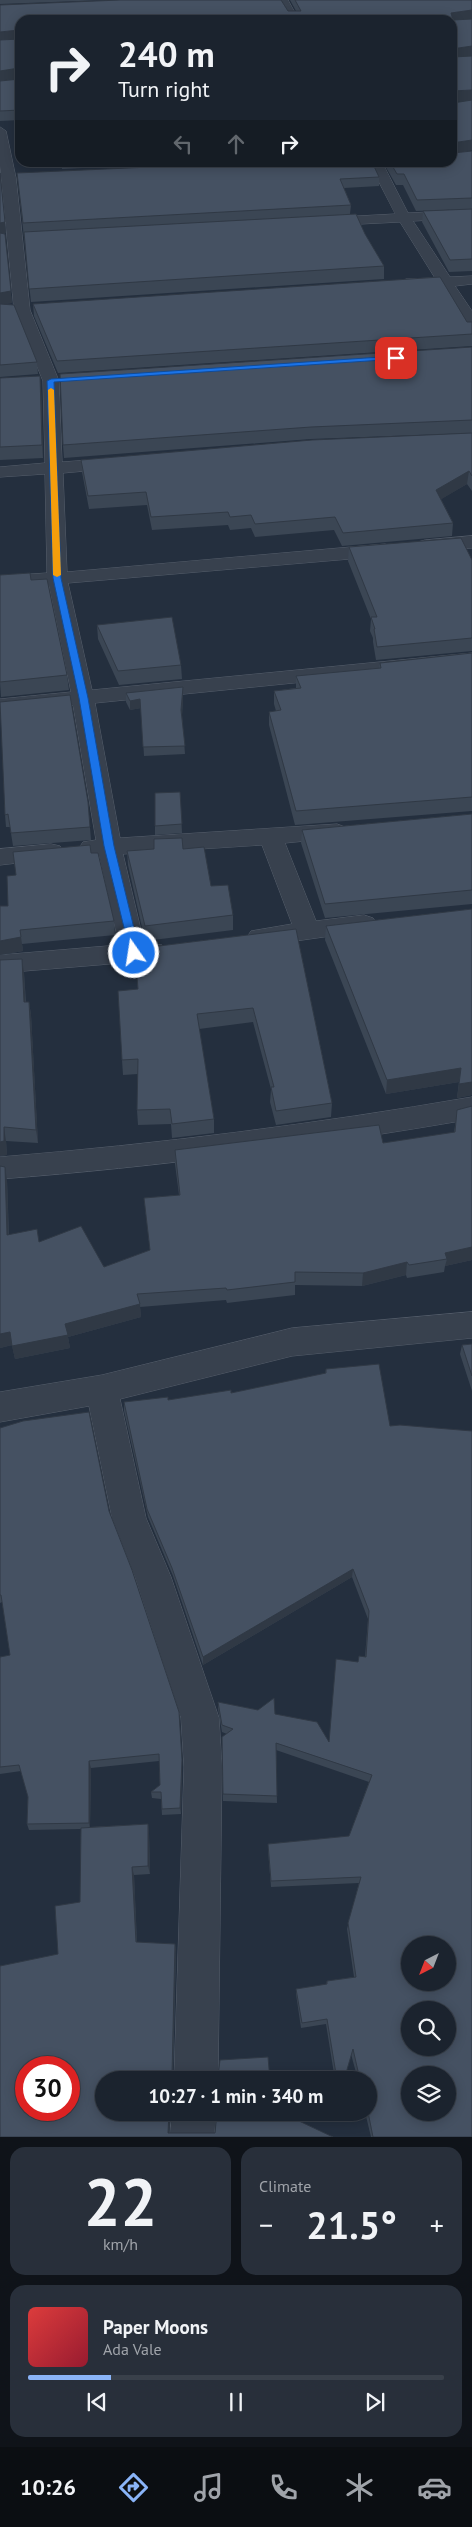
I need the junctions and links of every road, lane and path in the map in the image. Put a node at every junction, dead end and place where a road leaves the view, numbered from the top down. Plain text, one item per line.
1 (282, 0) edge
2 (291, 15) edge
3 (4, 131) edge
4 (378, 167) edge
5 (9, 178) edge
6 (472, 214) edge
7 (404, 218) junction
8 (304, 223) edge
9 (13, 239) edge
10 (472, 280) edge
11 (444, 282) junction
12 (395, 285) edge
13 (42, 308) edge
14 (15, 310) junction
15 (472, 323) edge
16 (137, 461) edge
17 (52, 467) junction
18 (0, 472) edge
19 (472, 542) edge
20 (57, 578) junction
21 (0, 582) edge
22 (472, 659) edge
23 (84, 698) junction
24 (0, 706) edge
25 (356, 830) edge
26 (271, 838) junction
27 (109, 846) junction
28 (0, 857) edge
29 (385, 922) edge
30 (307, 931) junction
31 (240, 939) edge
32 (173, 948) edge
33 (134, 953) junction
34 (0, 964) edge
35 (472, 1108) edge
36 (0, 1168) edge
37 (472, 1325) edge
38 (102, 1389) junction
39 (0, 1407) edge
40 (196, 2071) edge
41 (193, 2121) edge
42 (192, 2137) edge

1 - 2 street
3 - 5 street
4 - 7 street
5 - 9 street
6 - 7 street
7 - 8 street
7 - 11 street
9 - 14 street
10 - 11 street
11 - 12 street
11 - 15 street
13 - 14 street
14 - 17 street
16 - 17 street
17 - 18 street
17 - 20 street
19 - 20 street
20 - 21 street
20 - 23 street
22 - 23 street
23 - 24 street
23 - 27 street
25 - 26 street
26 - 27 street
26 - 30 street
27 - 28 street
27 - 33 street
29 - 30 street
30 - 31 street
32 - 33 street
33 - 34 street
35 - 36 street
37 - 38 street
38 - 39 street
38 - 40 street
41 - 42 street

